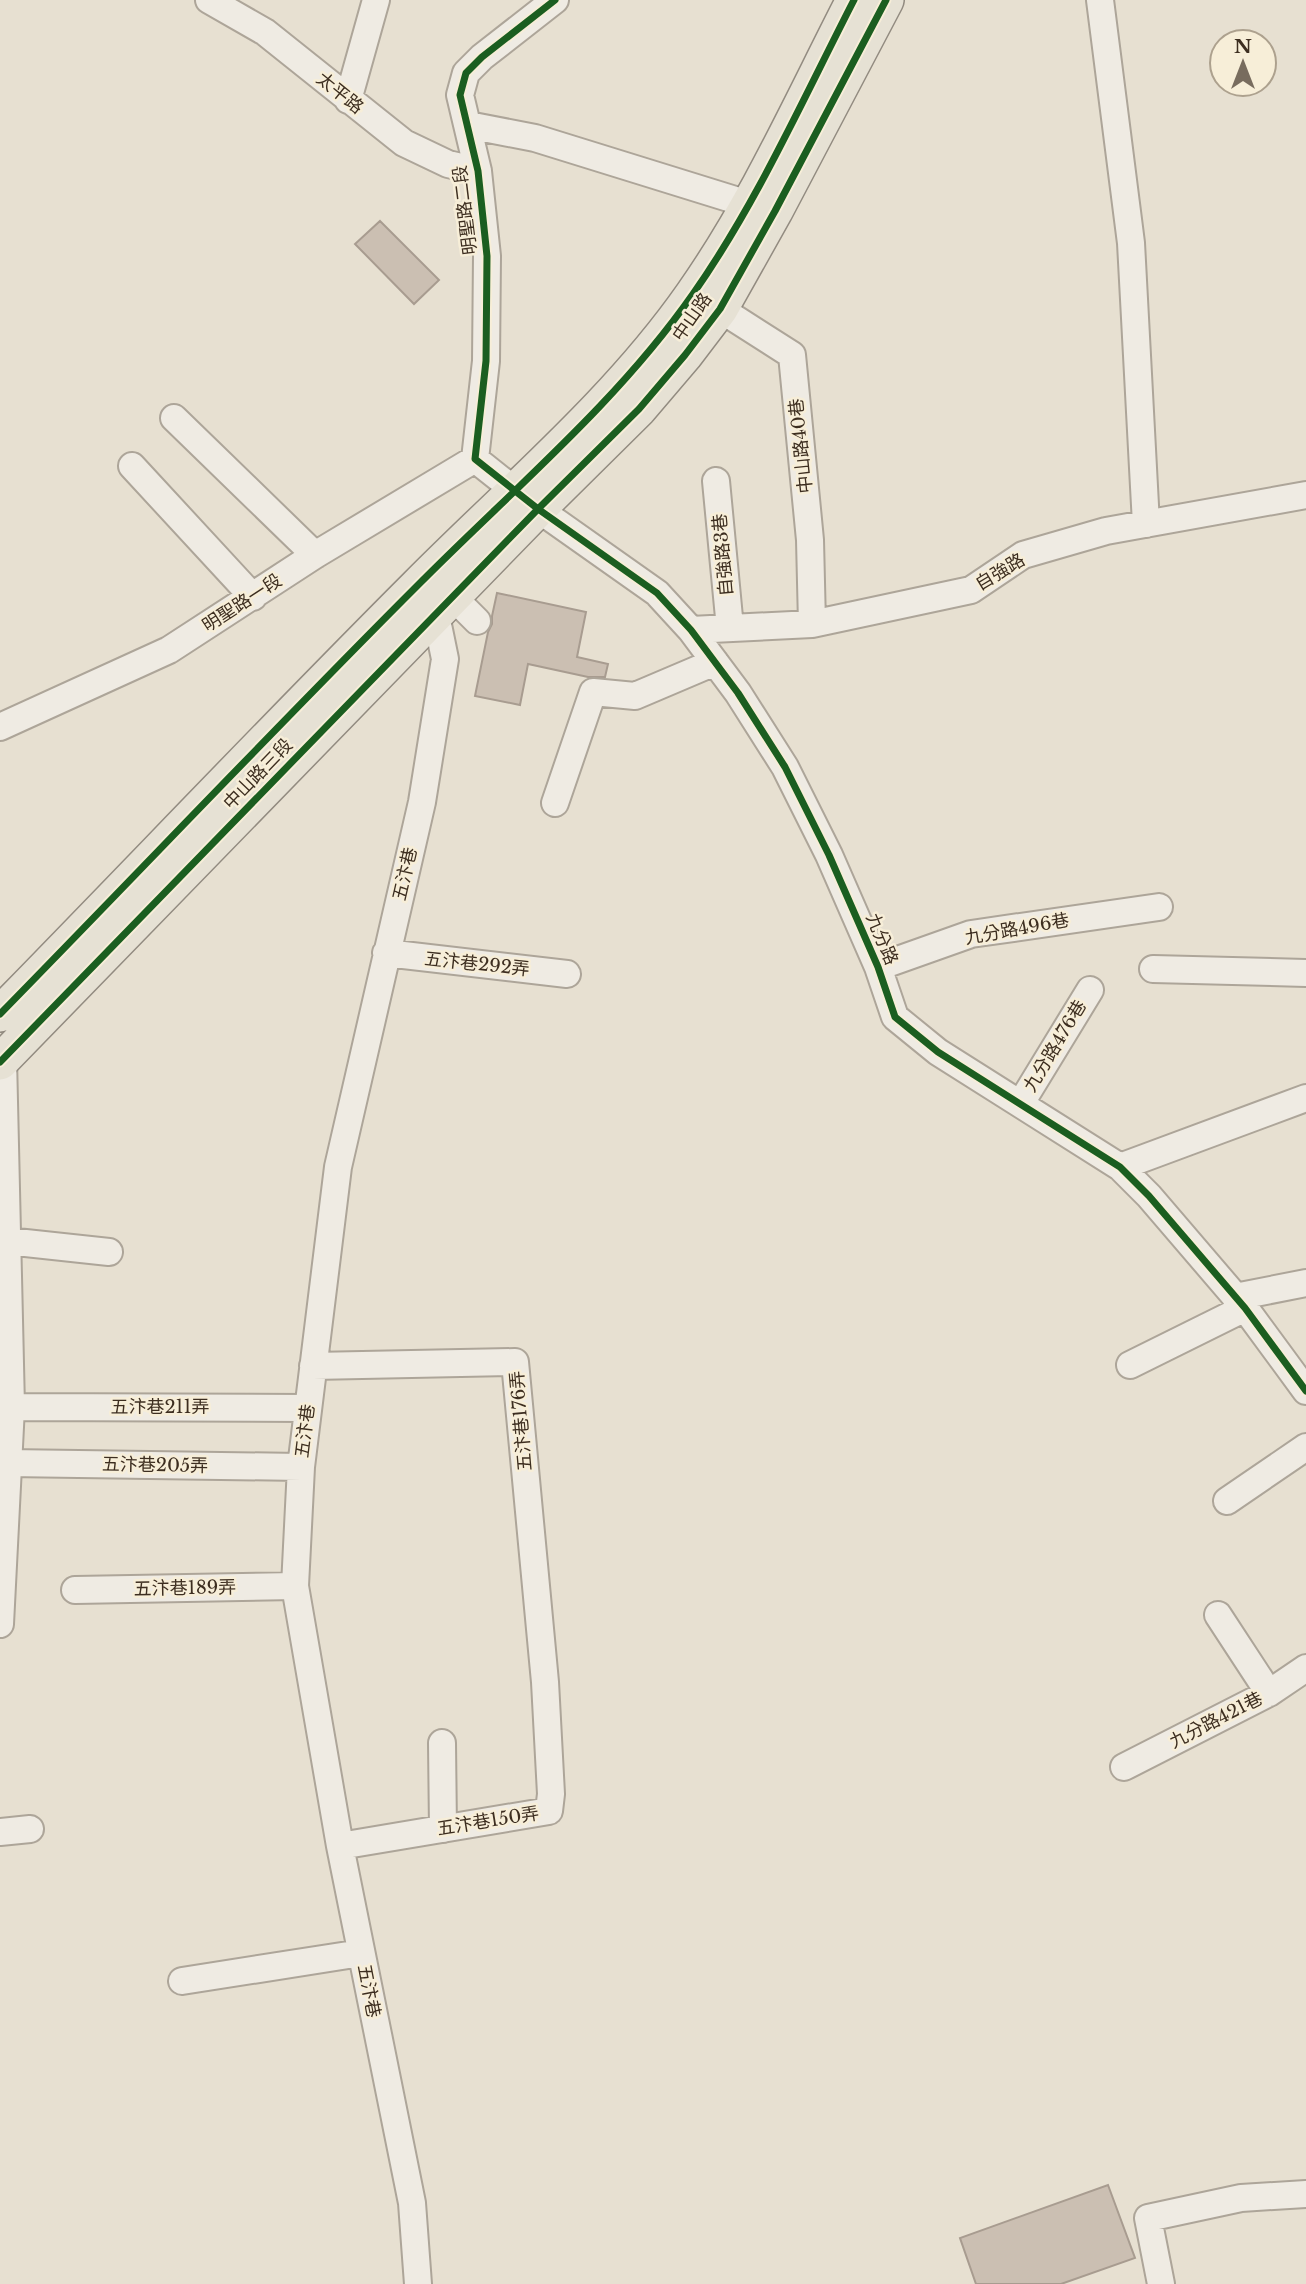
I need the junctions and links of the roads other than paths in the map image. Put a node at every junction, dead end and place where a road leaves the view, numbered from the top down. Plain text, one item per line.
1 (209, 0) edge
2 (376, 0) edge
3 (555, 0) edge
4 (854, 0) edge
5 (886, 0) edge
6 (1100, 0) edge
7 (348, 100) junction
8 (468, 125) junction
9 (478, 172) junction
10 (748, 204) junction
11 (719, 309) junction
12 (174, 418) dead end
13 (475, 459) junction
14 (132, 466) dead end
15 (716, 481) dead end
16 (1306, 495) edge
17 (527, 499) junction
18 (1146, 524) junction
19 (315, 555) junction
20 (417, 586) junction
21 (253, 597) junction
22 (455, 611) junction
23 (812, 624) junction
24 (730, 628) junction
25 (691, 630) junction
26 (715, 662) junction
27 (0, 727) edge
28 (555, 803) dead end
29 (1159, 907) dead end
30 (386, 953) junction
31 (878, 967) junction
32 (1153, 969) dead end
33 (1306, 972) edge
34 (567, 974) dead end
35 (1090, 990) dead end
36 (0, 1014) edge
37 (1, 1059) edge
38 (1306, 1098) edge
39 (1021, 1103) junction
40 (1120, 1167) junction
41 (7, 1241) junction
42 (109, 1252) dead end
43 (1306, 1283) edge
44 (1240, 1302) junction
45 (1130, 1365) dead end
46 (313, 1366) junction
47 (1306, 1391) edge
48 (12, 1407) junction
49 (308, 1408) junction
50 (1306, 1447) edge
51 (8, 1463) junction
52 (301, 1467) junction
53 (1227, 1501) dead end
54 (295, 1586) junction
55 (75, 1590) dead end
56 (1218, 1615) dead end
57 (0, 1624) edge
58 (1306, 1668) edge
59 (545, 1682) joint
60 (1269, 1693) junction
61 (442, 1743) dead end
62 (1124, 1767) dead end
63 (30, 1829) dead end
64 (443, 1829) junction
65 (0, 1832) edge
66 (340, 1846) junction
67 (361, 1953) junction
68 (183, 1981) dead end
69 (1306, 2194) edge
70 (418, 2284) edge
71 (1161, 2284) edge

1 - 7 street, 太平路
2 - 7 street
3 - 8 street, 明聖路二段
4 - 10 main road, 中山路
5 - 11 main road, 中山路
6 - 18 street
7 - 9 street, 太平路
8 - 9 street, 明聖路二段
8 - 10 street
9 - 13 street, 明聖路二段
10 - 17 main road, 中山路
11 - 17 main road, 中山路
11 - 23 street, 中山路40巷
12 - 19 street
13 - 17 street, 九分路
13 - 19 street, 明聖路一段
14 - 21 street
15 - 24 street, 自強路3巷
16 - 18 street, 自強路
17 - 20 main road, 中山路三段
17 - 22 main road, 中山路三段
17 - 25 street, 九分路
18 - 23 street, 自強路
19 - 21 street, 明聖路一段
20 - 22 street, 五汴巷
20 - 36 main road, 中山路三段
21 - 27 street, 明聖路一段
22 - 30 street, 五汴巷
22 - 37 main road, 中山路三段
23 - 24 street, 自強路
24 - 25 street, 自強路
25 - 26 street, 九分路
26 - 28 street
26 - 31 street, 九分路
29 - 31 street, 九分路496巷
30 - 34 street, 五汴巷292弄
30 - 46 street, 五汴巷
31 - 39 street, 九分路
32 - 33 street
35 - 39 street, 九分路476巷
37 - 41 street
38 - 40 street
39 - 40 street, 九分路
40 - 44 street, 九分路
41 - 42 street
41 - 48 street
43 - 44 street
44 - 45 street
44 - 47 street, 九分路
46 - 49 street, 五汴巷
46 - 59 street, 五汴巷176弄
48 - 49 street, 五汴巷211弄
48 - 51 street
49 - 52 street, 五汴巷
50 - 53 street
51 - 52 street, 五汴巷205弄
51 - 57 street
52 - 54 street, 五汴巷
54 - 55 street, 五汴巷189弄
54 - 66 street, 五汴巷
56 - 60 street
58 - 60 street, 九分路421巷
59 - 64 street, 五汴巷150弄
60 - 62 street, 九分路421巷
61 - 64 street
63 - 65 street
64 - 66 street, 五汴巷150弄
66 - 67 street, 五汴巷
67 - 68 street
67 - 70 street, 五汴巷
69 - 71 street

